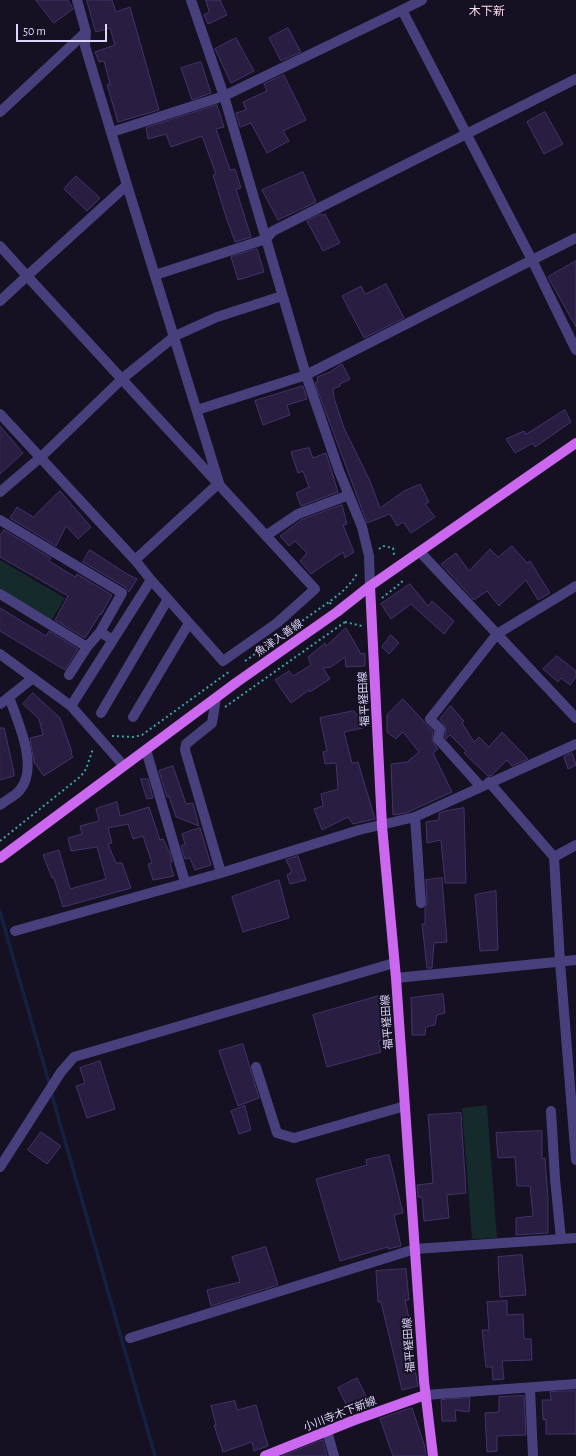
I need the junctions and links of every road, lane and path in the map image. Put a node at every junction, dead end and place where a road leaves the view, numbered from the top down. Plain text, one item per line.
1 (77, 0) edge
2 (191, 0) edge
3 (422, 0) edge
4 (402, 10) junction
5 (86, 32) junction
6 (576, 79) edge
7 (224, 96) junction
8 (0, 112) edge
9 (112, 132) junction
10 (466, 135) junction
11 (127, 185) junction
12 (576, 238) edge
13 (266, 239) junction
14 (0, 246) edge
15 (532, 260) junction
16 (156, 275) junction
17 (27, 276) junction
18 (282, 296) junction
19 (0, 301) edge
20 (175, 336) junction
21 (576, 350) edge
22 (306, 375) junction
23 (123, 378) junction
24 (197, 410) junction
25 (0, 414) edge
26 (576, 443) edge
27 (41, 457) junction
28 (219, 483) junction
29 (0, 492) edge
30 (349, 495) junction
31 (0, 520) edge
32 (267, 535) junction
33 (420, 552) junction
34 (135, 560) junction
35 (151, 580) junction
36 (370, 586) junction
37 (576, 586) edge
38 (0, 594) edge
39 (168, 599) junction
40 (329, 602) dead end
41 (189, 623) junction
42 (100, 632) junction
43 (497, 634) junction
44 (113, 640) junction
45 (86, 647) junction
46 (0, 654) edge
47 (239, 664) dead end
48 (233, 668) dead end
49 (69, 675) dead end
50 (33, 678) junction
51 (9, 697) junction
52 (216, 698) junction
53 (0, 704) edge
54 (71, 706) junction
55 (102, 713) dead end
56 (133, 717) dead end
57 (576, 718) edge
58 (103, 742) junction
59 (576, 744) edge
60 (146, 750) junction
61 (124, 766) junction
62 (485, 785) junction
63 (0, 805) edge
64 (415, 817) junction
65 (382, 826) junction
66 (0, 841) edge
67 (576, 845) edge
68 (554, 857) junction
69 (0, 858) edge
70 (221, 873) junction
71 (185, 882) junction
72 (421, 903) dead end
73 (15, 931) dead end
74 (576, 960) edge
75 (560, 962) junction
76 (394, 964) junction
77 (396, 978) junction
78 (256, 1067) dead end
79 (405, 1106) junction
80 (551, 1111) dead end
81 (576, 1160) edge
82 (0, 1167) edge
83 (576, 1238) edge
84 (561, 1239) junction
85 (415, 1249) junction
86 (130, 1338) dead end
87 (576, 1384) edge
88 (530, 1388) junction
89 (425, 1395) junction
90 (327, 1431) junction
91 (283, 1453) edge
92 (265, 1456) edge
93 (334, 1456) edge
94 (433, 1456) edge
95 (533, 1456) edge

1 - 5 street
2 - 7 street
3 - 4 street
4 - 7 street
4 - 10 street
5 - 8 street
5 - 9 street
6 - 10 street
7 - 9 street
7 - 13 street
9 - 11 street
10 - 13 street
10 - 15 street
11 - 16 street
11 - 17 street
12 - 15 street
13 - 16 street
13 - 18 street
14 - 17 street
15 - 21 street
15 - 22 street
16 - 20 street
17 - 19 street
17 - 23 street
18 - 20 street
18 - 22 street
20 - 23 street
20 - 24 street
22 - 24 street
22 - 30 street
23 - 27 street
23 - 28 street
24 - 28 street
25 - 27 street
26 - 33 main road, 魚津入善線
27 - 29 street
27 - 34 street
28 - 32 street
28 - 34 street
30 - 32 street
30 - 36 street
31 - 42 street
32 - 41 street
33 - 36 main road, 魚津入善線
33 - 43 street
34 - 35 street
35 - 39 street
35 - 44 street
36 - 52 main road, 魚津入善線
36 - 65 main road, 福平経田線
37 - 43 street
38 - 45 street
39 - 41 street
39 - 55 street
40 - 47 path
41 - 56 street
42 - 44 street
42 - 45 street
43 - 57 street
43 - 62 street
44 - 54 street
45 - 49 street
46 - 50 street
48 - 58 path
50 - 51 street
50 - 54 street
51 - 53 street
51 - 63 street
52 - 60 main road, 魚津入善線
52 - 70 street
54 - 58 street
58 - 61 street
58 - 66 path
59 - 62 street
60 - 61 main road, 魚津入善線
60 - 71 street
61 - 69 main road, 魚津入善線
62 - 64 street
62 - 68 street
64 - 65 street
64 - 72 street
65 - 70 street
65 - 76 main road, 福平経田線
67 - 68 street
68 - 75 street
70 - 71 street
71 - 73 street
74 - 75 street
75 - 77 street
75 - 81 street
76 - 77 main road, 福平経田線
76 - 82 street
77 - 79 main road, 福平経田線
78 - 79 street
79 - 85 main road, 福平経田線
80 - 84 street
83 - 84 street
84 - 85 street
85 - 86 street
85 - 89 main road, 福平経田線
87 - 88 street
88 - 89 street
88 - 95 street
89 - 90 main road, 小川寺木下新線
89 - 94 main road, 福平経田線
90 - 91 main road, 小川寺木下新線
90 - 93 street
91 - 92 main road, 小川寺木下新線

